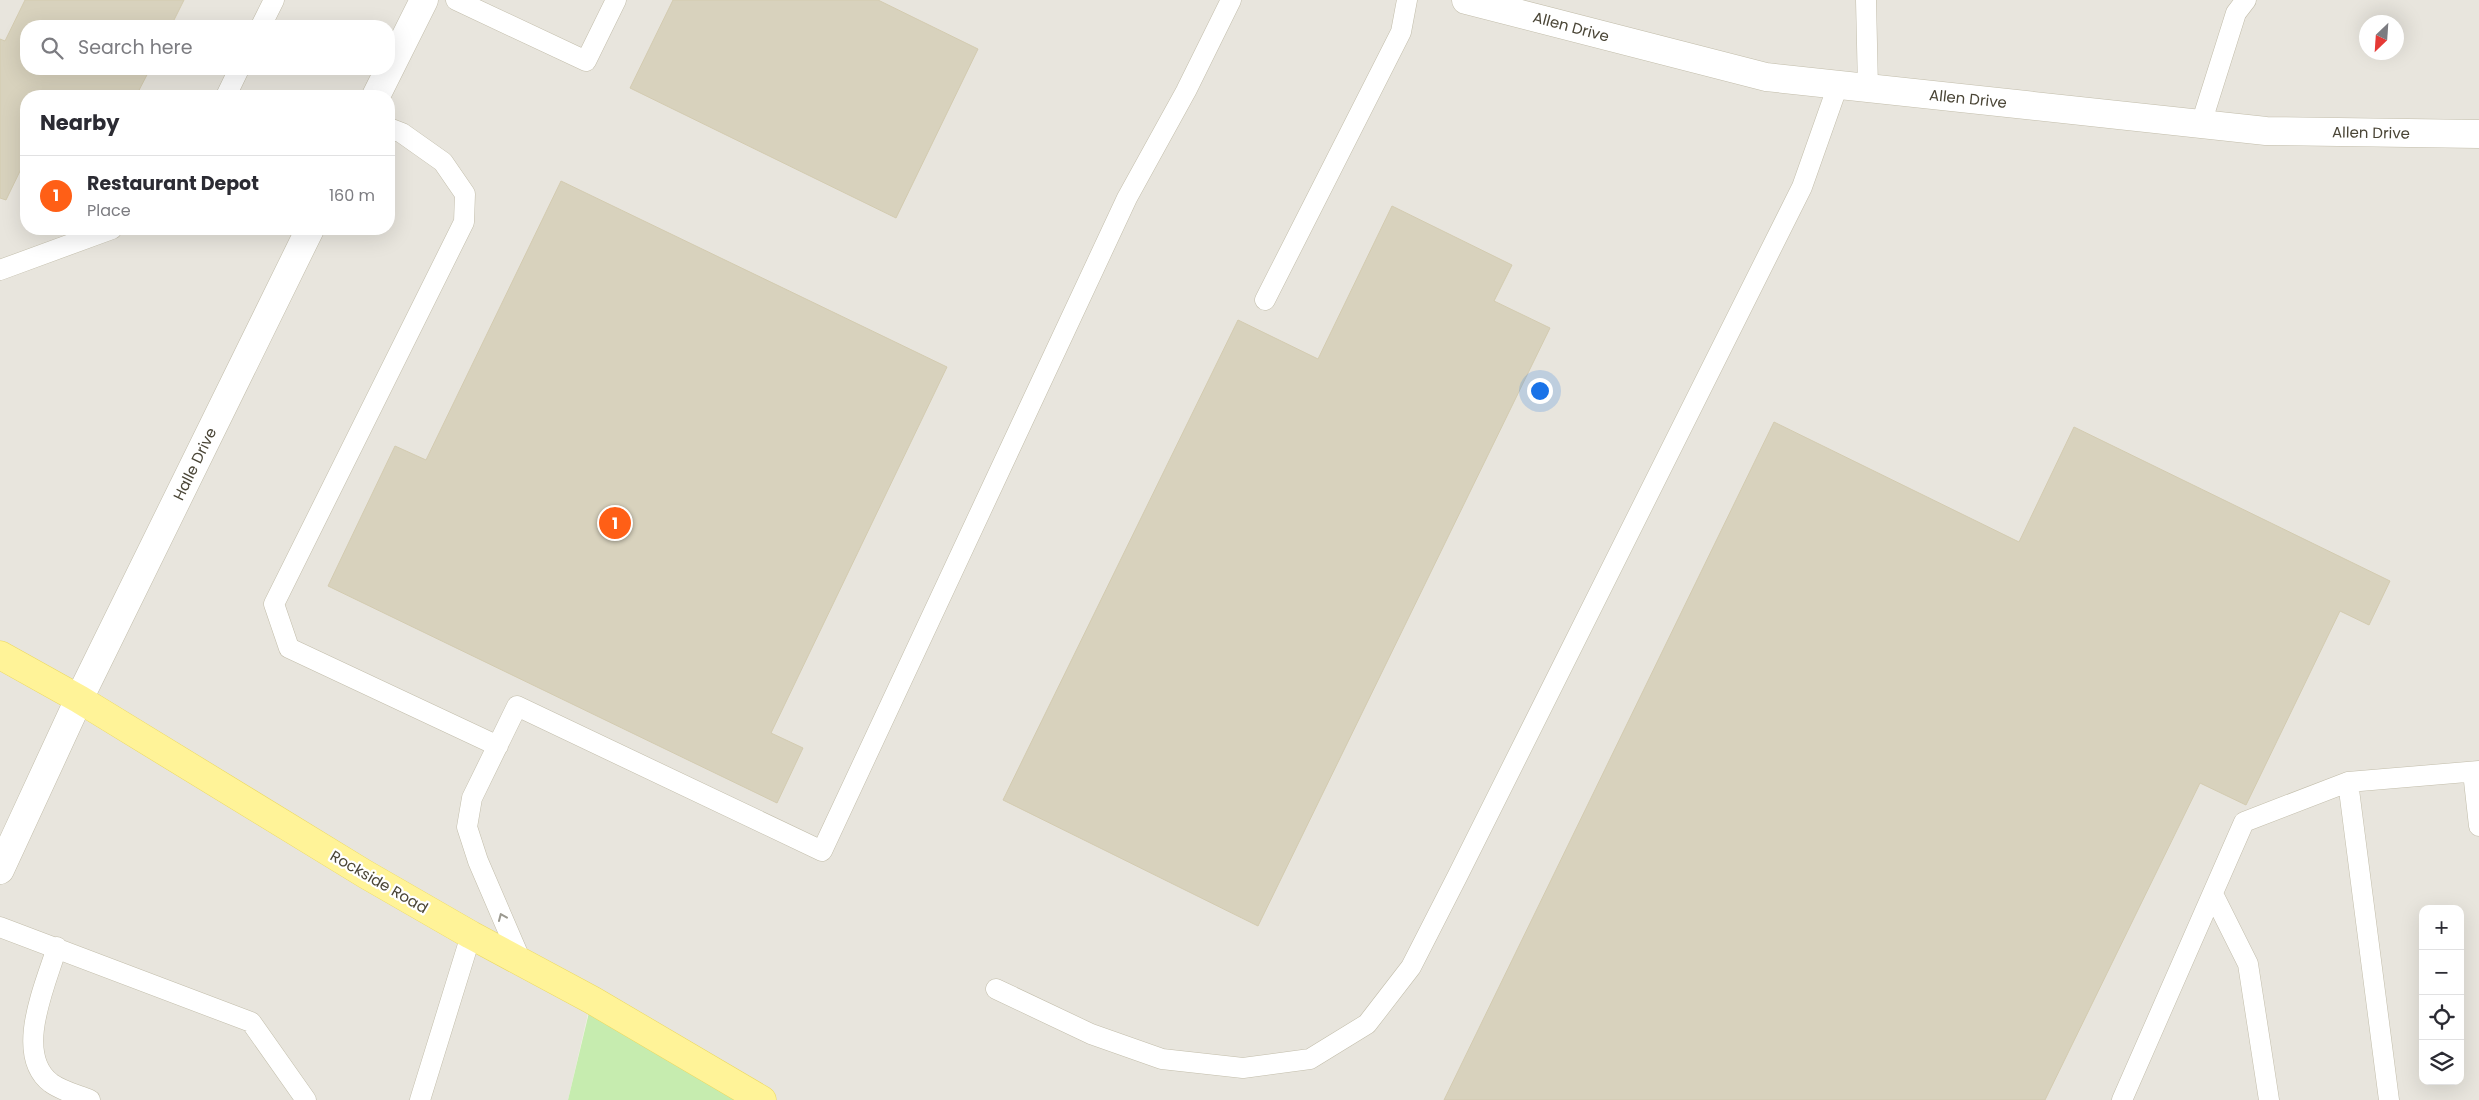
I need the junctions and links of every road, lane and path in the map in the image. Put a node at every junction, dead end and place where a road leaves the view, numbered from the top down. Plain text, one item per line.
1 (274, 0) edge
2 (424, 0) edge
3 (456, 0) edge
4 (616, 0) edge
5 (1231, 0) edge
6 (1407, 0) edge
7 (1466, 0) edge
8 (1866, 0) edge
9 (2246, 0) edge
10 (1500, 4) edge
11 (264, 20) edge
12 (395, 58) edge
13 (236, 75) edge
14 (386, 75) edge
15 (1838, 85) junction
16 (1868, 88) junction
17 (229, 90) edge
18 (379, 90) edge
19 (2201, 124) junction
20 (395, 130) edge
21 (2479, 134) edge
22 (96, 235) edge
23 (307, 235) edge
24 (0, 270) edge
25 (1265, 300) dead end
26 (0, 654) edge
27 (79, 699) junction
28 (498, 746) junction
29 (2476, 772) edge
30 (2348, 782) junction
31 (2479, 826) edge
32 (0, 870) edge
33 (2213, 894) junction
34 (0, 927) edge
35 (471, 935) junction
36 (57, 946) junction
37 (521, 961) junction
38 (996, 989) dead end
39 (90, 1100) edge
40 (306, 1100) edge
41 (420, 1100) edge
42 (762, 1100) edge
43 (2122, 1100) edge
44 (2268, 1100) edge
45 (2389, 1100) edge

1 - 11 lane
2 - 12 street
3 - 4 lane
5 - 28 lane
6 - 25 lane
7 - 10 street, Allen Drive
8 - 16 lane
9 - 19 lane
10 - 15 street, Allen Drive
13 - 17 lane
14 - 18 street
15 - 16 street, Allen Drive
15 - 38 lane
16 - 19 street, Allen Drive
19 - 21 street, Allen Drive
20 - 28 lane
22 - 24 lane
23 - 27 street, Halle Drive
26 - 27 main road, Rockside Road
27 - 32 street, Halle Drive
27 - 35 main road, Rockside Road
37 -> 28 lane
29 - 30 lane
29 - 31 lane
30 - 33 lane
30 - 45 lane
33 - 43 lane
33 - 44 lane
34 - 36 lane
35 - 37 main road, Rockside Road
35 - 41 lane
36 - 39 lane
36 - 40 lane
37 - 42 main road, Rockside Road

